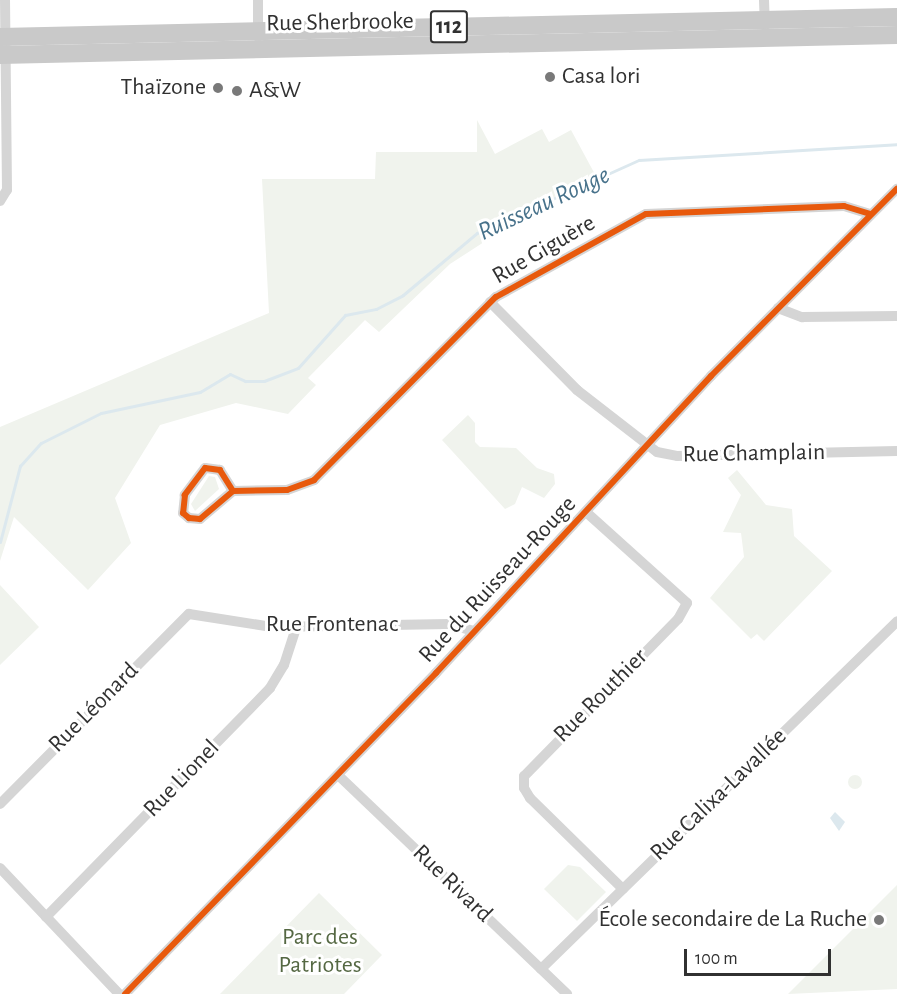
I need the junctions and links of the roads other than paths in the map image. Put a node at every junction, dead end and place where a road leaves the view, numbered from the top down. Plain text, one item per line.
1 (5, 0) edge
2 (258, 0) edge
3 (764, 0) edge
4 (897, 17) edge
5 (765, 29) junction
6 (897, 35) edge
7 (258, 40) junction
8 (3, 46) edge
9 (897, 189) edge
10 (0, 201) edge
11 (871, 214) junction
12 (490, 302) junction
13 (778, 308) junction
14 (897, 316) edge
15 (647, 446) junction
16 (897, 451) edge
17 (233, 491) junction
18 (586, 512) junction
19 (189, 614) joint
20 (897, 621) edge
21 (296, 628) junction
22 (474, 631) junction
23 (338, 775) junction
24 (0, 804) edge
25 (0, 868) edge
26 (622, 889) junction
27 (46, 917) junction
28 (541, 969) junction
29 (119, 994) edge
30 (125, 994) edge
31 (567, 994) edge

1 - 8 street
2 - 7 street
3 - 5 street
4 - 5 main road, Rue Sherbrooke / 112
5 - 6 main road, Rue Sherbrooke / 112
5 - 7 main road, Rue Sherbrooke / 112
7 - 8 main road, Rue Sherbrooke / 112
8 - 10 street
9 - 11 street, Rue du Ruisseau-Rouge
11 - 12 street, Rue Giguère
11 - 13 street, Rue du Ruisseau-Rouge
12 - 15 street, Rue Champlain
12 - 17 street, Rue Giguère
13 - 14 street
13 - 15 street, Rue du Ruisseau-Rouge
15 - 16 street, Rue Champlain
15 - 18 street, Rue du Ruisseau-Rouge
17 - 17 street
18 - 22 street, Rue du Ruisseau-Rouge
18 - 26 street, Rue Routhier
19 - 21 street, Rue Frontenac
19 - 24 street, Rue Léonard
20 - 26 street, Rue Calixa-Lavallée
21 - 22 street, Rue Frontenac
21 - 27 street, Rue Lionel
22 - 23 street, Rue du Ruisseau-Rouge
23 - 28 street, Rue Rivard
23 - 30 street, Rue du Ruisseau-Rouge
25 - 27 street
26 - 28 street, Rue Calixa-Lavallée
27 - 29 street
28 - 31 street, Rue Rivard

